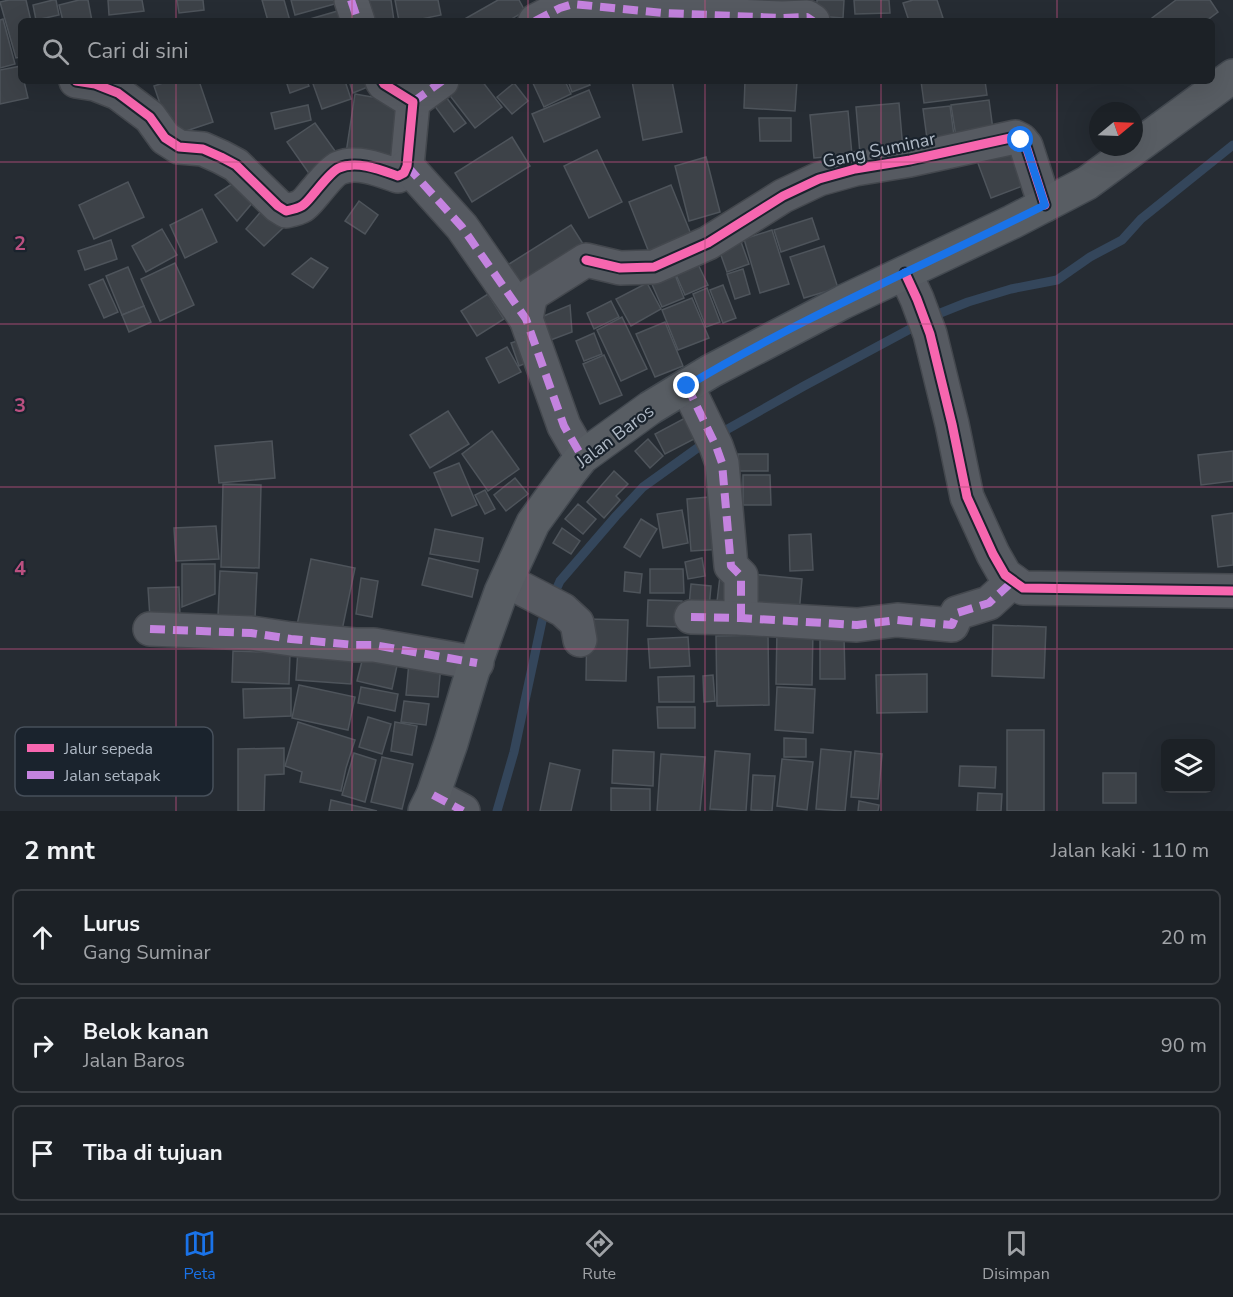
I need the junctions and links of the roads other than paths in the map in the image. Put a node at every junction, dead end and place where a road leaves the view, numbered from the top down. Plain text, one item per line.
1 (351, 0) edge
2 (357, 18) edge
3 (540, 18) edge
4 (782, 18) edge
5 (782, 18) edge
6 (808, 18) edge
7 (1233, 76) edge
8 (95, 84) edge
9 (384, 84) edge
10 (437, 84) edge
11 (413, 102) junction
12 (407, 166) junction
13 (1045, 205) junction
14 (911, 286) junction
15 (526, 320) junction
16 (687, 386) junction
17 (582, 457) junction
18 (1014, 581) junction
19 (519, 587) junction
20 (1233, 591) edge
21 (691, 617) dead end
22 (741, 618) junction
23 (150, 629) dead end
24 (580, 639) dead end
25 (477, 663) junction
26 (429, 803) edge
27 (463, 811) edge

1 - 2 street
3 - 4 street
5 - 6 street
7 - 13 main road, Jalan Baros
8 - 12 street
9 - 11 street
10 - 11 street
11 - 12 street
12 - 15 street
13 - 14 main road, Jalan Baros
13 - 15 street, Gang Suminar
14 - 16 main road, Jalan Baros
14 - 18 street
15 - 17 street
16 - 17 main road, Jalan Baros
16 - 22 street
17 - 19 main road, Jalan Baros
18 - 20 street
18 - 22 street
19 - 24 street
19 - 25 main road, Jalan Baros
21 - 22 street
23 - 25 street
25 - 26 main road, Jalan Baros
26 - 27 street

